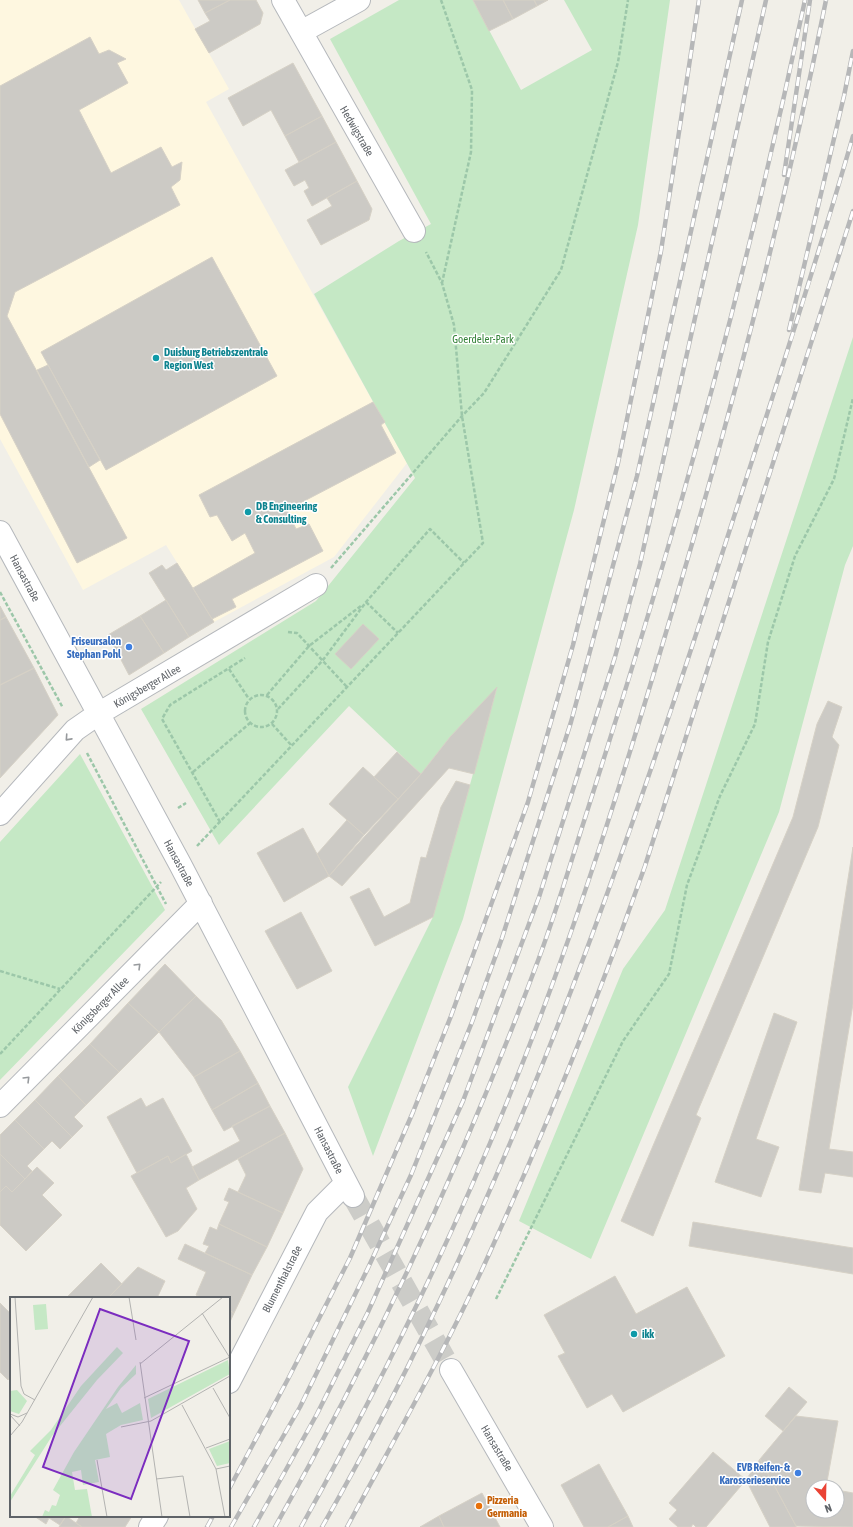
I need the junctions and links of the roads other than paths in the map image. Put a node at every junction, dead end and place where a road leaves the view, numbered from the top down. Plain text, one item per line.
1 (283, 0) edge
2 (359, 0) edge
3 (301, 32) junction
4 (414, 231) road end
5 (0, 532) edge
6 (316, 585) road end
7 (98, 714) junction
8 (0, 814) edge
9 (201, 903) junction
10 (0, 1106) edge
11 (350, 1190) joint
12 (450, 1370) tunnel mouth
13 (230, 1380) edge
14 (156, 1517) edge
15 (150, 1527) edge
16 (542, 1527) edge

1 - 3 street, Hedwigstraße
2 - 3 street
3 - 4 street, Hedwigstraße
5 - 7 street, Hansastraße
6 - 7 street, Königsberger Allee
7 -> 8 street, Königsberger Allee
7 - 9 street, Hansastraße
10 -> 9 street, Königsberger Allee
9 - 11 street, Hansastraße
11 - 13 street, Blumenthalstraße
12 - 16 street, Hansastraße
14 - 15 street

